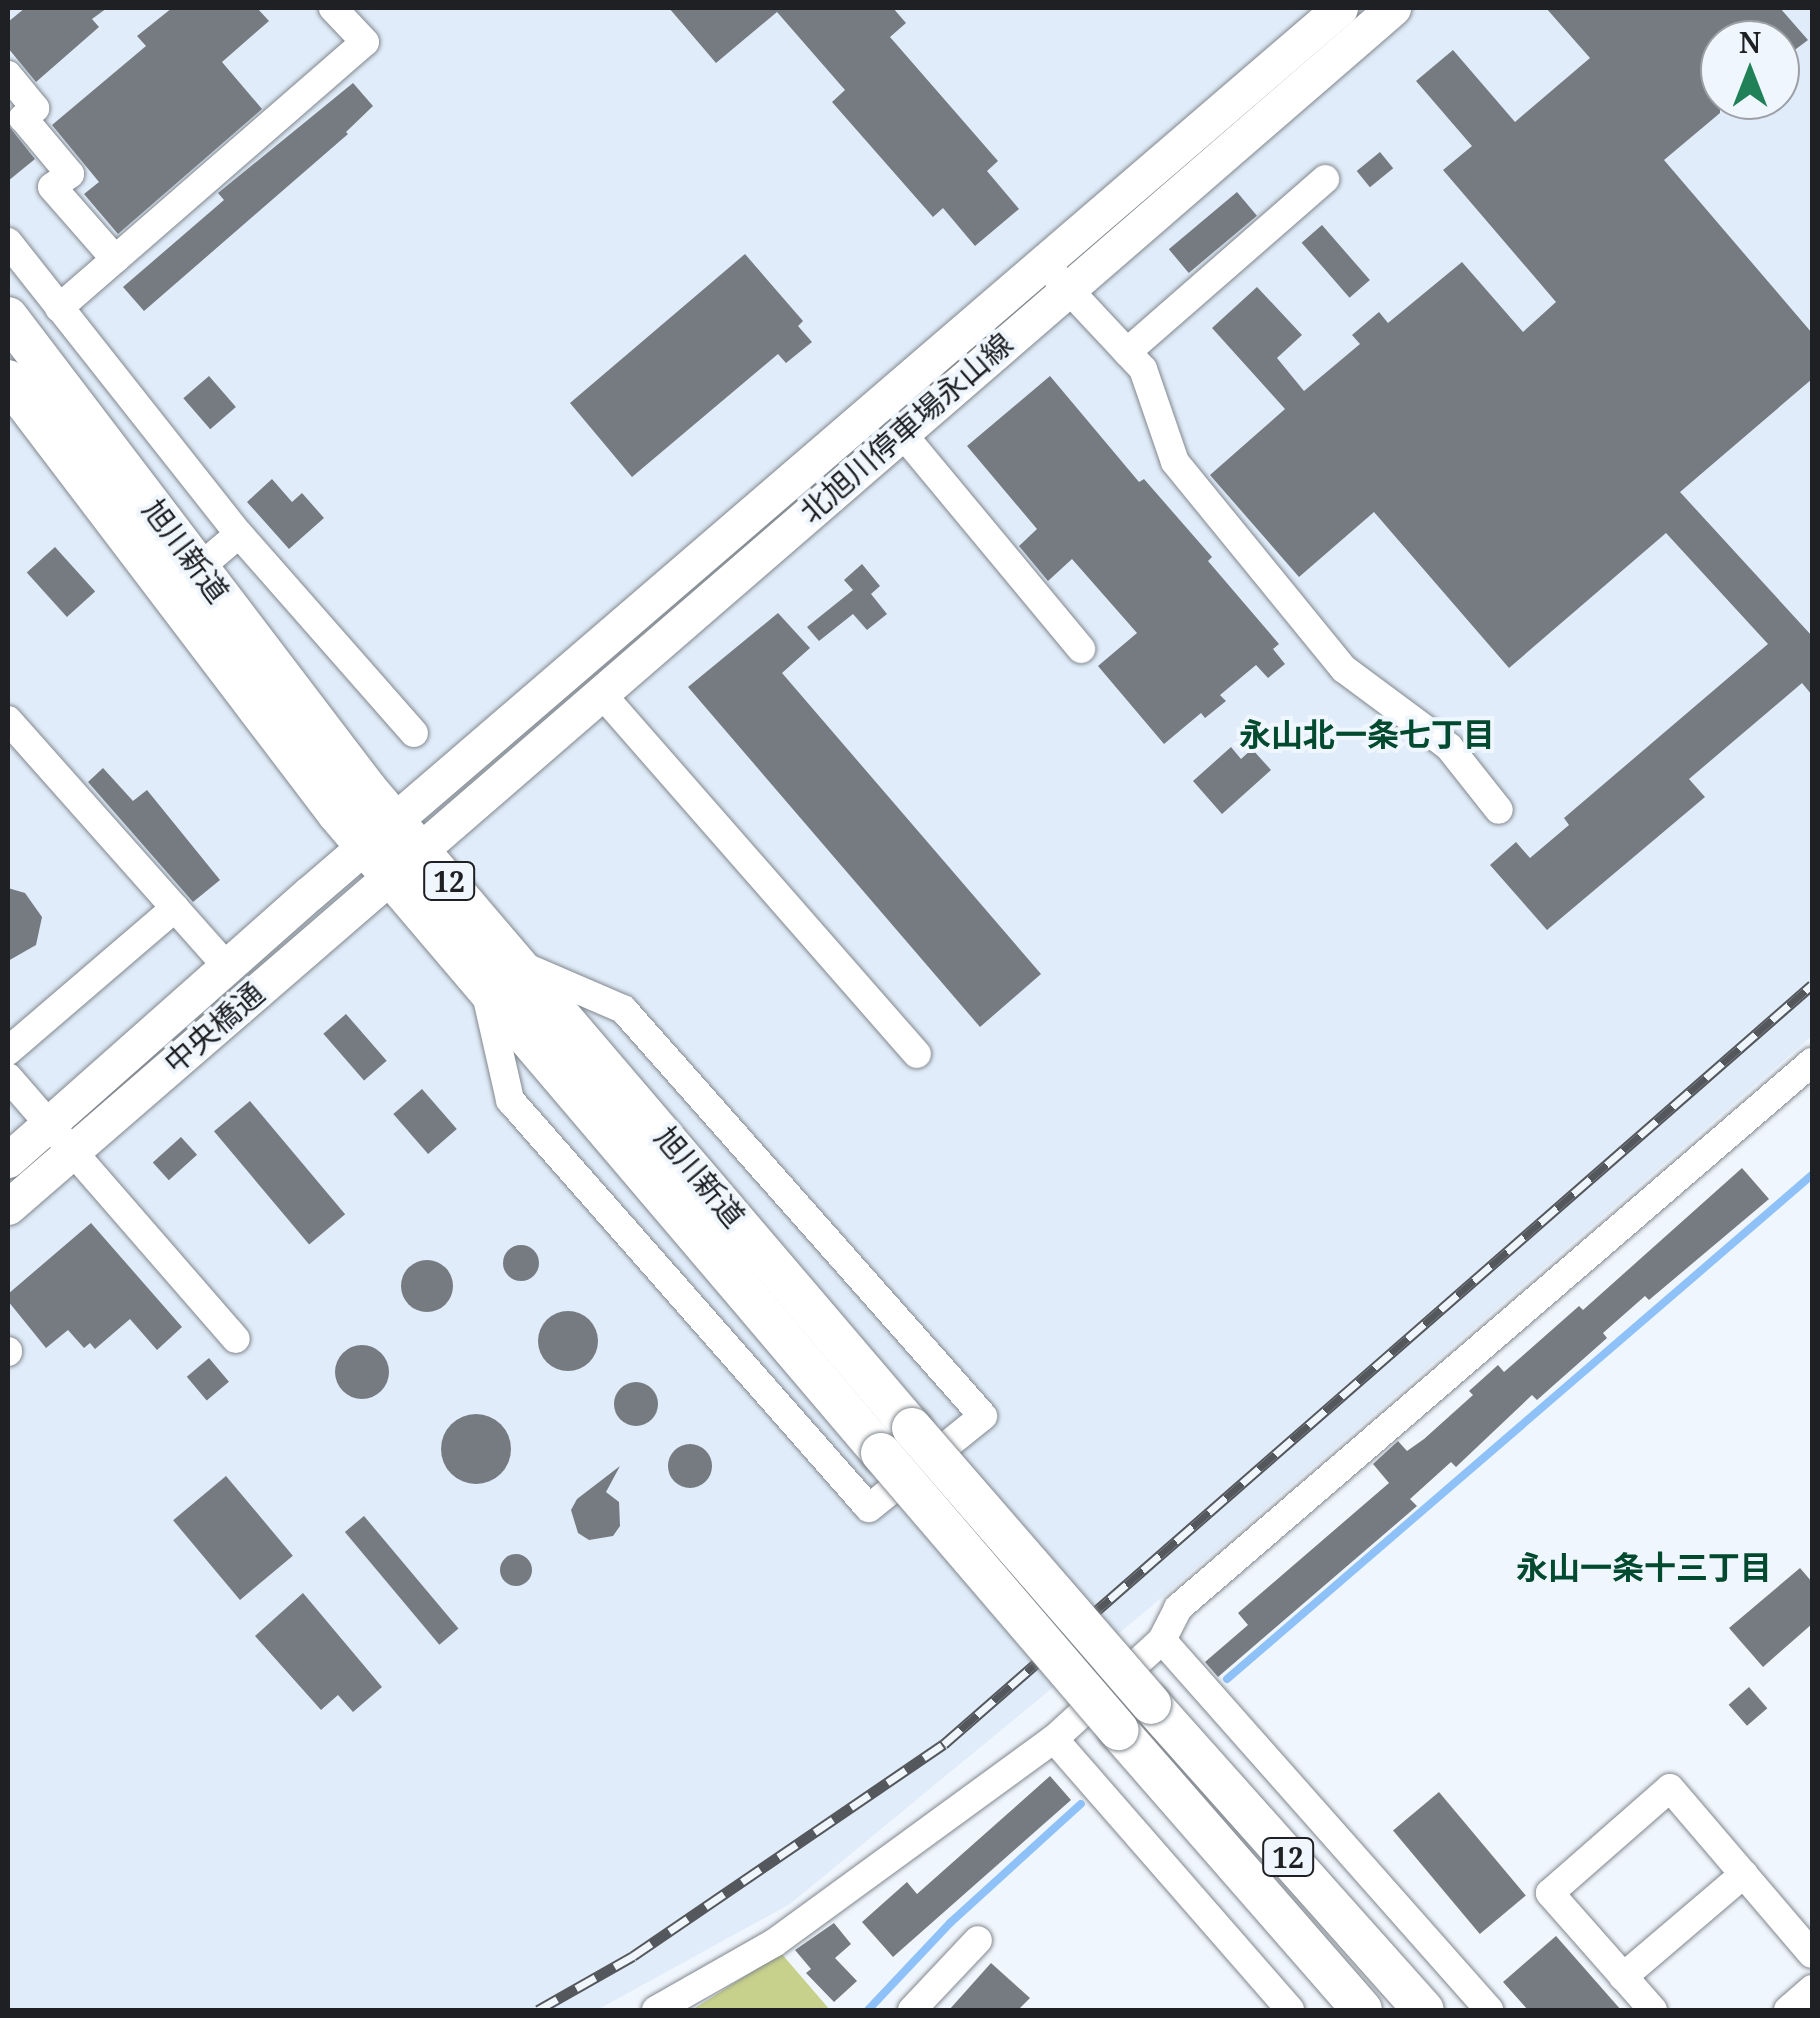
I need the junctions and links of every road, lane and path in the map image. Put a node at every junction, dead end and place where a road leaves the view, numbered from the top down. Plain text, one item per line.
1 (333, 8) edge
2 (1340, 8) edge
3 (1393, 8) edge
4 (8, 75) edge
5 (1325, 180) dead end
6 (8, 242) edge
7 (116, 259) junction
8 (1056, 276) junction
9 (59, 308) junction
10 (8, 317) edge
11 (1128, 352) junction
12 (8, 380) edge
13 (901, 432) junction
14 (239, 534) junction
15 (736, 552) junction
16 (200, 568) junction
17 (1082, 648) dead end
18 (600, 692) junction
19 (8, 720) edge
20 (414, 733) dead end
21 (1499, 810) dead end
22 (392, 848) junction
23 (175, 908) junction
24 (522, 966) junction
25 (226, 967) junction
26 (486, 994) junction
27 (8, 1051) edge
28 (917, 1054) dead end
29 (1812, 1062) edge
30 (8, 1078) edge
31 (61, 1138) junction
32 (8, 1160) edge
33 (8, 1207) edge
34 (236, 1339) dead end
35 (1162, 1640) junction
36 (1054, 1740) junction
37 (1744, 1874) junction
38 (978, 1940) dead end
39 (1812, 1954) edge
40 (1623, 1977) junction
41 (1812, 1989) edge
42 (656, 2010) edge
43 (912, 2010) edge
44 (1290, 2010) edge
45 (1362, 2010) edge
46 (1424, 2010) edge
47 (1489, 2010) edge
48 (1653, 2010) edge
49 (1788, 2010) edge

1 - 7 street
2 - 8 main road, 北旭川停車場永山線
3 - 8 main road, 北旭川停車場永山線
4 - 7 street
5 - 11 street
6 - 9 street
7 - 9 street
8 - 11 street
8 - 13 main road, 北旭川停車場永山線
8 - 15 main road, 北旭川停車場永山線
9 - 14 street
10 - 16 highway, 旭川新道 / 12
11 - 21 street
12 - 22 highway, 旭川新道 / 12
13 - 15 main road, 北旭川停車場永山線
13 - 17 street
14 - 16 street
14 - 20 street
15 - 18 main road, 北旭川停車場永山線
15 - 22 main road, 北旭川停車場永山線
16 - 22 highway, 旭川新道 / 12
18 - 22 main road, 北旭川停車場永山線
18 - 28 street
19 - 23 street
22 - 24 highway, 旭川新道 / 12
22 - 25 main road, 中央橋通
22 - 26 highway, 旭川新道 / 12
22 - 31 main road, 中央橋通
23 - 25 street
23 - 27 street
24 - 26 street
24 - 46 highway, 旭川新道 / 12, bridge
25 - 31 main road, 中央橋通
26 - 45 highway, 旭川新道 / 12, bridge
29 - 35 street
30 - 31 street
31 - 32 main road, 中央橋通
31 - 33 main road, 中央橋通
31 - 34 street
35 - 36 street
35 - 47 street
36 - 42 street
36 - 44 street
37 - 39 street
37 - 40 street
37 - 40 street
38 - 43 street
40 - 48 street
41 - 49 street

